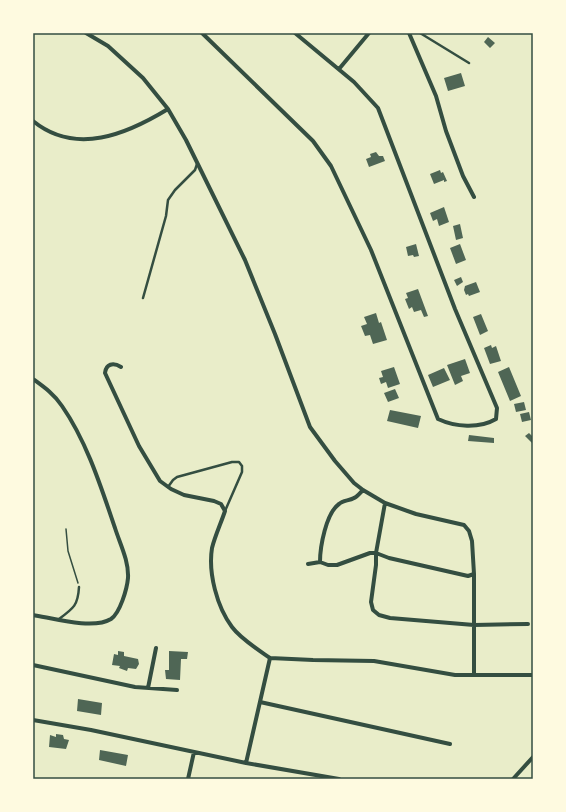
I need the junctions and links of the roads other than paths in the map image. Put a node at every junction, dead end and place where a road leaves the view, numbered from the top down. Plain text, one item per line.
1 (86, 33) edge
2 (202, 33) edge
3 (295, 33) edge
4 (369, 33) edge
5 (409, 33) edge
6 (420, 33) edge
7 (470, 63) dead end
8 (339, 69) junction
9 (168, 109) junction
10 (33, 121) edge
11 (197, 163) junction
12 (474, 197) dead end
13 (143, 298) dead end
14 (121, 367) dead end
15 (33, 379) edge
16 (168, 487) junction
17 (363, 490) junction
18 (385, 504) junction
19 (225, 510) junction
20 (376, 552) junction
21 (320, 562) junction
22 (308, 564) dead end
23 (474, 574) junction
24 (79, 587) road end
25 (33, 615) edge
26 (59, 620) junction
27 (474, 624) junction
28 (528, 624) dead end
29 (156, 648) dead end
30 (270, 658) junction
31 (33, 666) edge
32 (474, 675) junction
33 (533, 675) edge
34 (148, 688) junction
35 (177, 690) dead end
36 (260, 702) junction
37 (33, 720) edge
38 (450, 744) dead end
39 (194, 752) junction
40 (533, 757) edge
41 (246, 764) junction
42 (188, 779) edge
43 (339, 779) edge
44 (513, 779) edge

1 - 9 street
2 - 8 street
3 - 8 street
4 - 8 street
5 - 12 street
6 - 7 lane
9 - 10 street
9 - 11 street
11 - 13 lane
11 - 17 street
14 - 16 street
15 - 26 street
16 - 19 street
16 - 19 lane
17 - 18 street
17 - 21 street
18 - 20 street
18 - 23 street
19 - 30 street
20 - 21 street
20 - 23 street
20 - 27 street
21 - 22 street
23 - 27 street
24 - 26 lane
25 - 26 street
27 - 28 street
27 - 32 street
29 - 34 street
30 - 32 street
30 - 36 street
31 - 34 street
32 - 33 street
34 - 35 street
36 - 38 street
36 - 41 street
37 - 39 street
39 - 41 street
39 - 42 street
40 - 44 street
41 - 43 street

